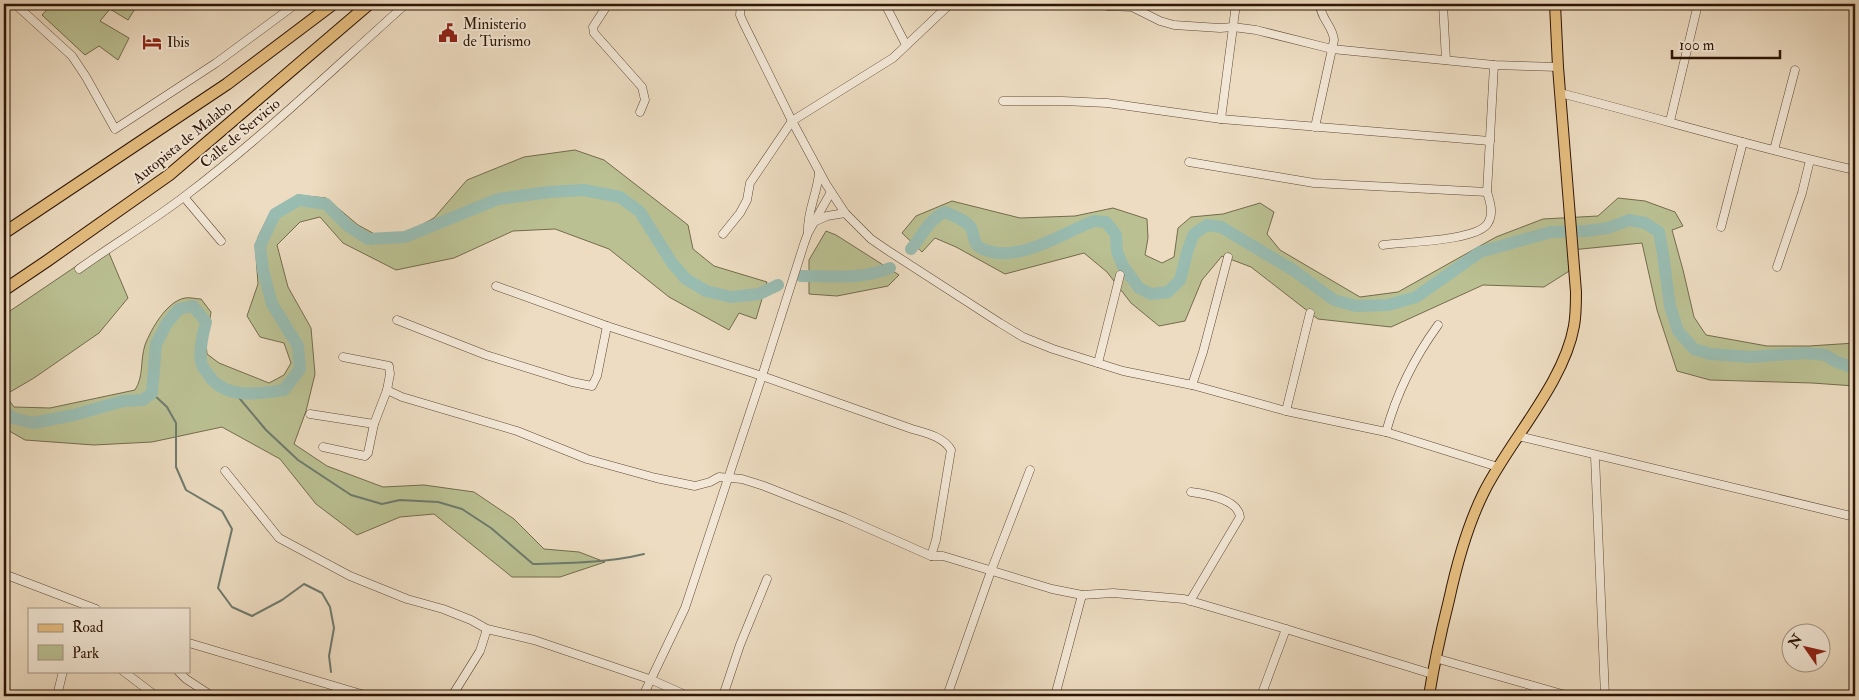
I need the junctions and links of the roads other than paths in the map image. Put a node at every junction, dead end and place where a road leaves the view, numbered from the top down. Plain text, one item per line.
1 (15, 4) edge
2 (296, 4) edge
3 (333, 4) edge
4 (369, 4) edge
5 (406, 4) edge
6 (608, 4) edge
7 (741, 4) edge
8 (885, 4) edge
9 (950, 4) edge
10 (1099, 4) edge
11 (1236, 4) edge
12 (1320, 4) edge
13 (1443, 4) edge
14 (1555, 4) edge
15 (1698, 4) edge
16 (1234, 27) junction
17 (906, 45) junction
18 (1332, 49) junction
19 (1446, 60) junction
20 (1494, 65) junction
21 (1558, 67) junction
22 (1795, 70) dead end
23 (1560, 93) junction
24 (1002, 101) dead end
25 (640, 112) dead end
26 (1221, 119) junction
27 (1670, 121) junction
28 (792, 122) junction
29 (1315, 126) junction
30 (1490, 141) junction
31 (1744, 142) junction
32 (1774, 150) junction
33 (1810, 160) junction
34 (1189, 162) dead end
35 (1855, 170) edge
36 (819, 172) junction
37 (826, 184) junction
38 (831, 192) junction
39 (1487, 192) junction
40 (184, 197) junction
41 (813, 203) junction
42 (845, 213) junction
43 (815, 222) junction
44 (1721, 227) dead end
45 (4, 233) edge
46 (808, 233) junction
47 (723, 234) dead end
48 (221, 241) dead end
49 (1383, 245) dead end
50 (1228, 257) dead end
51 (1777, 267) dead end
52 (79, 269) dead end
53 (1120, 275) dead end
54 (496, 286) dead end
55 (4, 290) edge
56 (1310, 313) dead end
57 (397, 320) dead end
58 (1438, 325) dead end
59 (608, 326) junction
60 (343, 357) dead end
61 (1098, 363) junction
62 (762, 376) junction
63 (1192, 386) junction
64 (387, 390) junction
65 (1286, 411) junction
66 (310, 414) dead end
67 (374, 424) junction
68 (1386, 432) junction
69 (1518, 436) junction
70 (323, 447) dead end
71 (1595, 456) junction
72 (1498, 467) junction
73 (1030, 470) dead end
74 (226, 471) dead end
75 (729, 477) junction
76 (1191, 492) dead end
77 (1855, 517) edge
78 (931, 556) junction
79 (991, 571) junction
80 (4, 574) edge
81 (767, 579) dead end
82 (1082, 594) junction
83 (1190, 601) junction
84 (80, 606) edge
85 (1286, 628) junction
86 (487, 629) junction
87 (190, 642) edge
88 (1435, 658) junction
89 (63, 672) edge
90 (124, 672) edge
91 (179, 672) edge
92 (1432, 674) junction
93 (652, 680) junction
94 (57, 696) edge
95 (156, 696) edge
96 (212, 696) edge
97 (368, 696) edge
98 (452, 696) edge
99 (643, 696) edge
100 (688, 696) edge
101 (723, 696) edge
102 (947, 696) edge
103 (1055, 696) edge
104 (1261, 696) edge
105 (1429, 696) edge
106 (1569, 696) edge
107 (1605, 696) edge

1 - 2 street
3 - 45 highway, Autopista de Malabo
4 - 55 highway, Autopista de Malabo
5 - 40 street, Calle de Servicio
6 - 25 street
7 - 28 street
8 - 17 street
9 - 17 street
10 - 16 street
11 - 16 street
12 - 18 street
13 - 19 street
14 - 21 main road
15 - 27 street
16 - 18 street
16 - 26 street
17 - 28 street
18 - 19 street
18 - 29 street
19 - 20 street
20 - 21 street
20 - 30 street
21 - 23 main road
22 - 32 street
23 - 27 street
23 - 69 main road
24 - 26 street
26 - 29 street
27 - 31 street
28 - 36 street
28 - 47 street
29 - 30 street
30 - 39 street
31 - 32 street
31 - 44 street
32 - 33 street
33 - 35 street
33 - 51 street
34 - 39 street
36 - 37 street
36 - 41 street
37 - 38 street
37 - 41 street
38 - 42 street
38 - 43 street
39 - 49 street
40 - 48 street
40 - 52 street, Calle de Servicio
41 - 46 street
42 - 43 street
42 - 61 street
43 - 46 street
46 - 62 street
50 - 63 street
53 - 61 street
54 - 59 street
56 - 65 street
57 - 59 street
58 - 68 street
59 - 62 street
60 - 64 street
61 - 63 street
62 - 75 street
62 - 78 street
63 - 65 street
64 - 67 street
64 - 75 street
65 - 68 street
66 - 67 street
67 - 70 street
68 - 72 street
69 - 71 street
69 - 72 main road
71 - 77 street
71 - 107 street
72 - 88 main road
73 - 79 street
74 - 86 street
75 - 78 street
75 - 93 street
76 - 83 street
78 - 79 street
79 - 82 street
79 - 102 street
80 - 84 street
81 - 101 street
82 - 83 street
82 - 103 street
83 - 85 street
85 - 92 street
85 - 104 street
86 - 93 street
86 - 98 street
87 - 97 street
88 - 92 main road
88 - 106 street
89 - 94 street
90 - 95 street
91 - 96 street
92 - 105 main road
93 - 99 street
93 - 100 street

